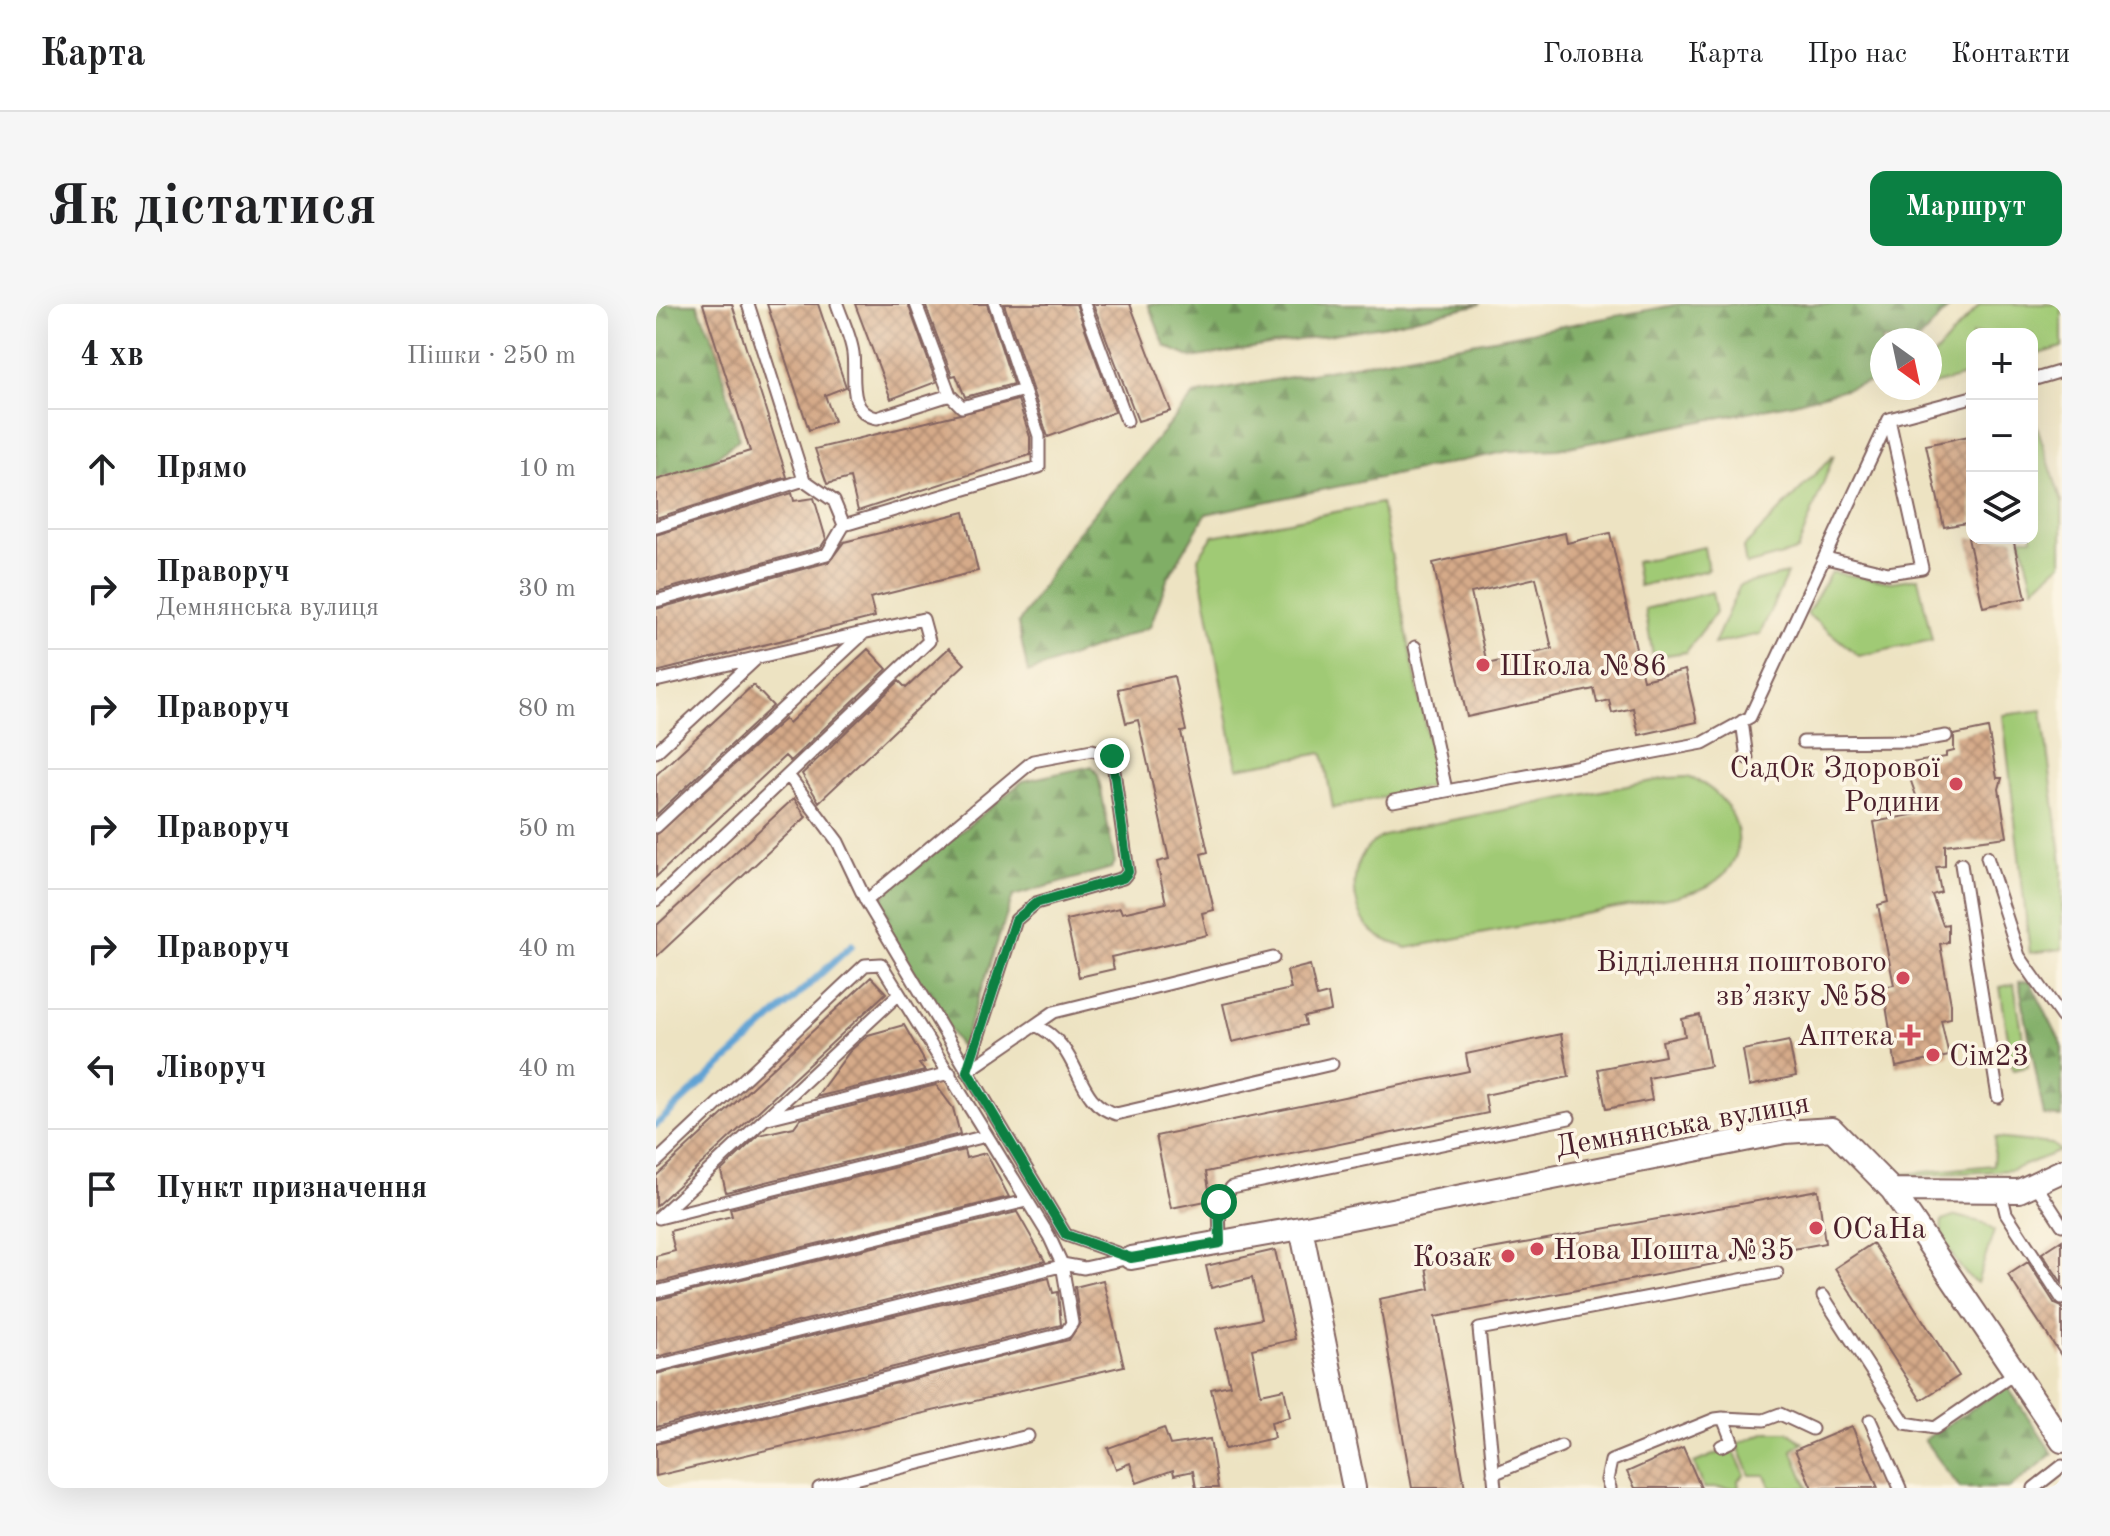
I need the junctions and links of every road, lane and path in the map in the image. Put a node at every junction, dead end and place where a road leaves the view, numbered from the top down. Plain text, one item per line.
1 (748, 304) edge
2 (837, 304) edge
3 (916, 304) edge
4 (995, 304) edge
5 (1084, 304) edge
6 (2062, 371) edge
7 (2038, 378) edge
8 (1024, 390) junction
9 (950, 395) junction
10 (1966, 399) edge
11 (1889, 419) junction
12 (1127, 421) dead end
13 (804, 480) junction
14 (844, 525) junction
15 (656, 527) edge
16 (1826, 558) junction
17 (656, 601) edge
18 (865, 633) junction
19 (1415, 647) dead end
20 (757, 658) junction
21 (656, 681) edge
22 (1742, 721) junction
23 (1946, 736) dead end
24 (1803, 742) dead end
25 (656, 752) edge
26 (1747, 758) dead end
27 (788, 775) junction
28 (1446, 790) junction
29 (1393, 801) dead end
30 (656, 827) edge
31 (1987, 857) dead end
32 (1961, 864) dead end
33 (656, 900) edge
34 (866, 901) junction
35 (1273, 958) dead end
36 (899, 994) junction
37 (2062, 1017) edge
38 (1035, 1025) junction
39 (1332, 1064) dead end
40 (967, 1071) junction
41 (950, 1073) junction
42 (1998, 1097) dead end
43 (1569, 1118) dead end
44 (765, 1119) junction
45 (986, 1136) junction
46 (656, 1162) edge
47 (2062, 1171) edge
48 (2036, 1185) junction
49 (1892, 1190) junction
50 (2001, 1192) junction
51 (1026, 1201) junction
52 (657, 1219) edge
53 (2062, 1225) edge
54 (1301, 1228) junction
55 (1220, 1243) junction
56 (1131, 1258) junction
57 (1063, 1265) junction
58 (1777, 1273) dead end
59 (656, 1292) edge
60 (1823, 1296) dead end
61 (2062, 1299) edge
62 (656, 1366) edge
63 (2015, 1373) junction
64 (1723, 1418) junction
65 (1870, 1420) dead end
66 (1812, 1429) dead end
67 (656, 1436) edge
68 (1028, 1436) dead end
69 (2062, 1441) edge
70 (1561, 1446) dead end
71 (1721, 1446) dead end
72 (2062, 1466) edge
73 (1493, 1474) junction
74 (819, 1488) edge
75 (1354, 1488) edge
76 (1495, 1488) edge
77 (1610, 1488) edge
78 (1900, 1488) edge
79 (2034, 1488) edge

1 - 13 lane
2 - 9 lane
3 - 9 lane
4 - 8 lane
5 - 12 lane
6 - 7 lane
8 - 9 lane
8 - 14 lane
10 - 11 lane
11 - 16 lane
11 - 16 lane
13 - 14 lane
13 - 15 lane
14 - 17 lane
16 - 22 lane
18 - 20 lane
18 - 27 lane
18 - 30 lane
19 - 28 lane
20 - 21 lane
20 - 25 lane
22 - 26 lane
22 - 28 lane
23 - 24 lane
27 - 33 lane
27 - 34 lane
28 - 29 lane
31 - 37 lane
32 - 42 lane
34 - 40 lane
34 - 40 lane
35 - 38 lane
36 - 41 lane
36 - 44 lane
36 - 46 lane
38 - 39 lane
38 - 40 lane
40 - 56 lane
41 - 44 lane
41 - 45 lane
43 - 55 lane
44 - 52 lane
45 - 51 lane
45 - 52 lane
47 - 48 street
48 - 50 street
48 - 53 lane
49 - 50 street
49 - 54 street, Демнянська вулиця
49 - 63 street, Демнянська вулиця
50 - 61 lane
51 - 57 lane
51 - 59 lane
54 - 55 street, Демнянська вулиця
54 - 75 street
55 - 56 street, Демнянська вулиця
56 - 57 lane
57 - 62 lane
57 - 67 lane
58 - 73 lane
60 - 63 lane
63 - 69 street, Демнянська вулиця
64 - 66 lane
64 - 71 lane
64 - 77 lane
65 - 78 lane
68 - 74 lane
70 - 73 lane
72 - 79 lane
73 - 76 lane

